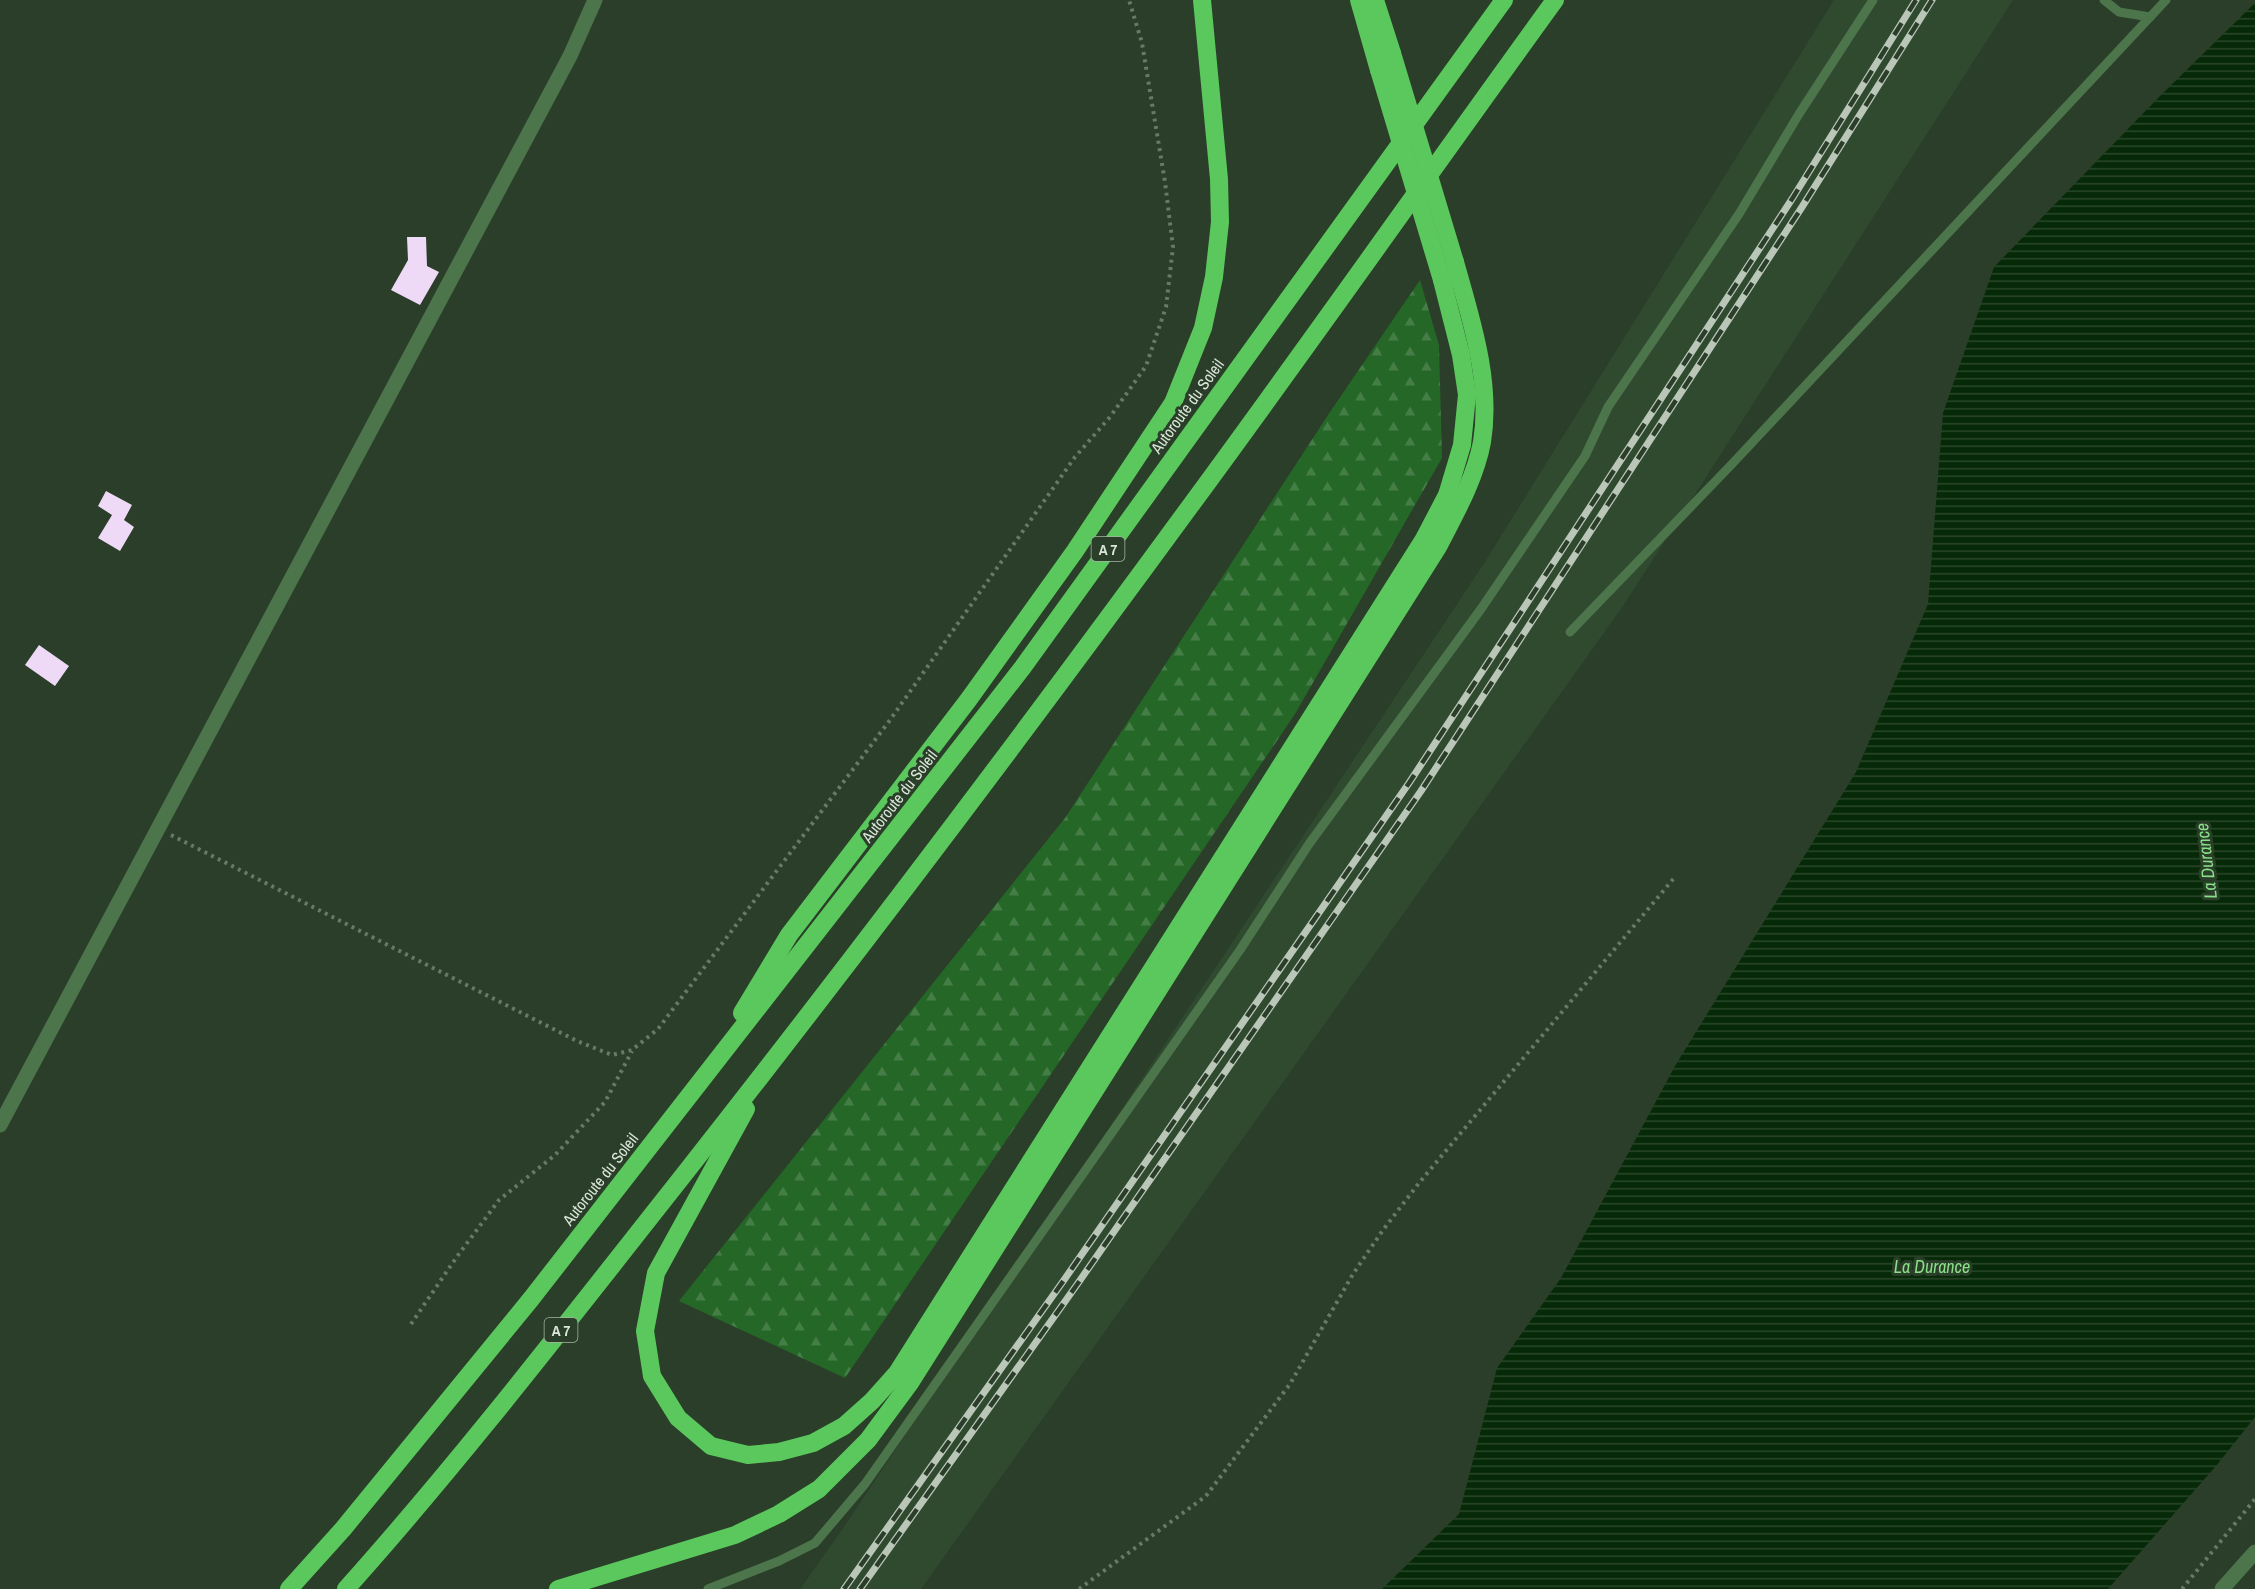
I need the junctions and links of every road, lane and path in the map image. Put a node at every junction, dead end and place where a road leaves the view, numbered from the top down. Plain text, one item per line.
1 (595, 0) edge
2 (1129, 0) edge
3 (1202, 0) edge
4 (1359, 0) edge
5 (1375, 0) edge
6 (1504, 0) edge
7 (1555, 0) edge
8 (1873, 0) edge
9 (2104, 0) edge
10 (2166, 0) edge
11 (2150, 17) junction
12 (1570, 632) dead end
13 (158, 828) junction
14 (1674, 879) dead end
15 (632, 1050) junction
16 (770, 1065) junction
17 (698, 1087) junction
18 (0, 1125) edge
19 (411, 1324) dead end
20 (2255, 1499) edge
21 (2255, 1552) edge
22 (289, 1589) edge
23 (346, 1589) edge
24 (558, 1589) edge
25 (708, 1589) edge
26 (1079, 1589) edge
27 (2182, 1589) edge
28 (2222, 1589) edge

1 - 13 street
2 - 15 path
3 - 17 highway
4 - 16 highway, bridge
5 - 24 highway, bridge
6 - 17 highway, Autoroute du Soleil / A 7
7 - 16 highway, A 7
8 - 25 lane
9 - 11 lane
10 - 11 lane
11 - 12 lane
13 - 15 path
13 - 18 street
14 - 26 path
15 - 19 path
16 - 23 highway, A 7
17 - 22 highway, Autoroute du Soleil / A 7
20 - 27 path
21 - 28 street

